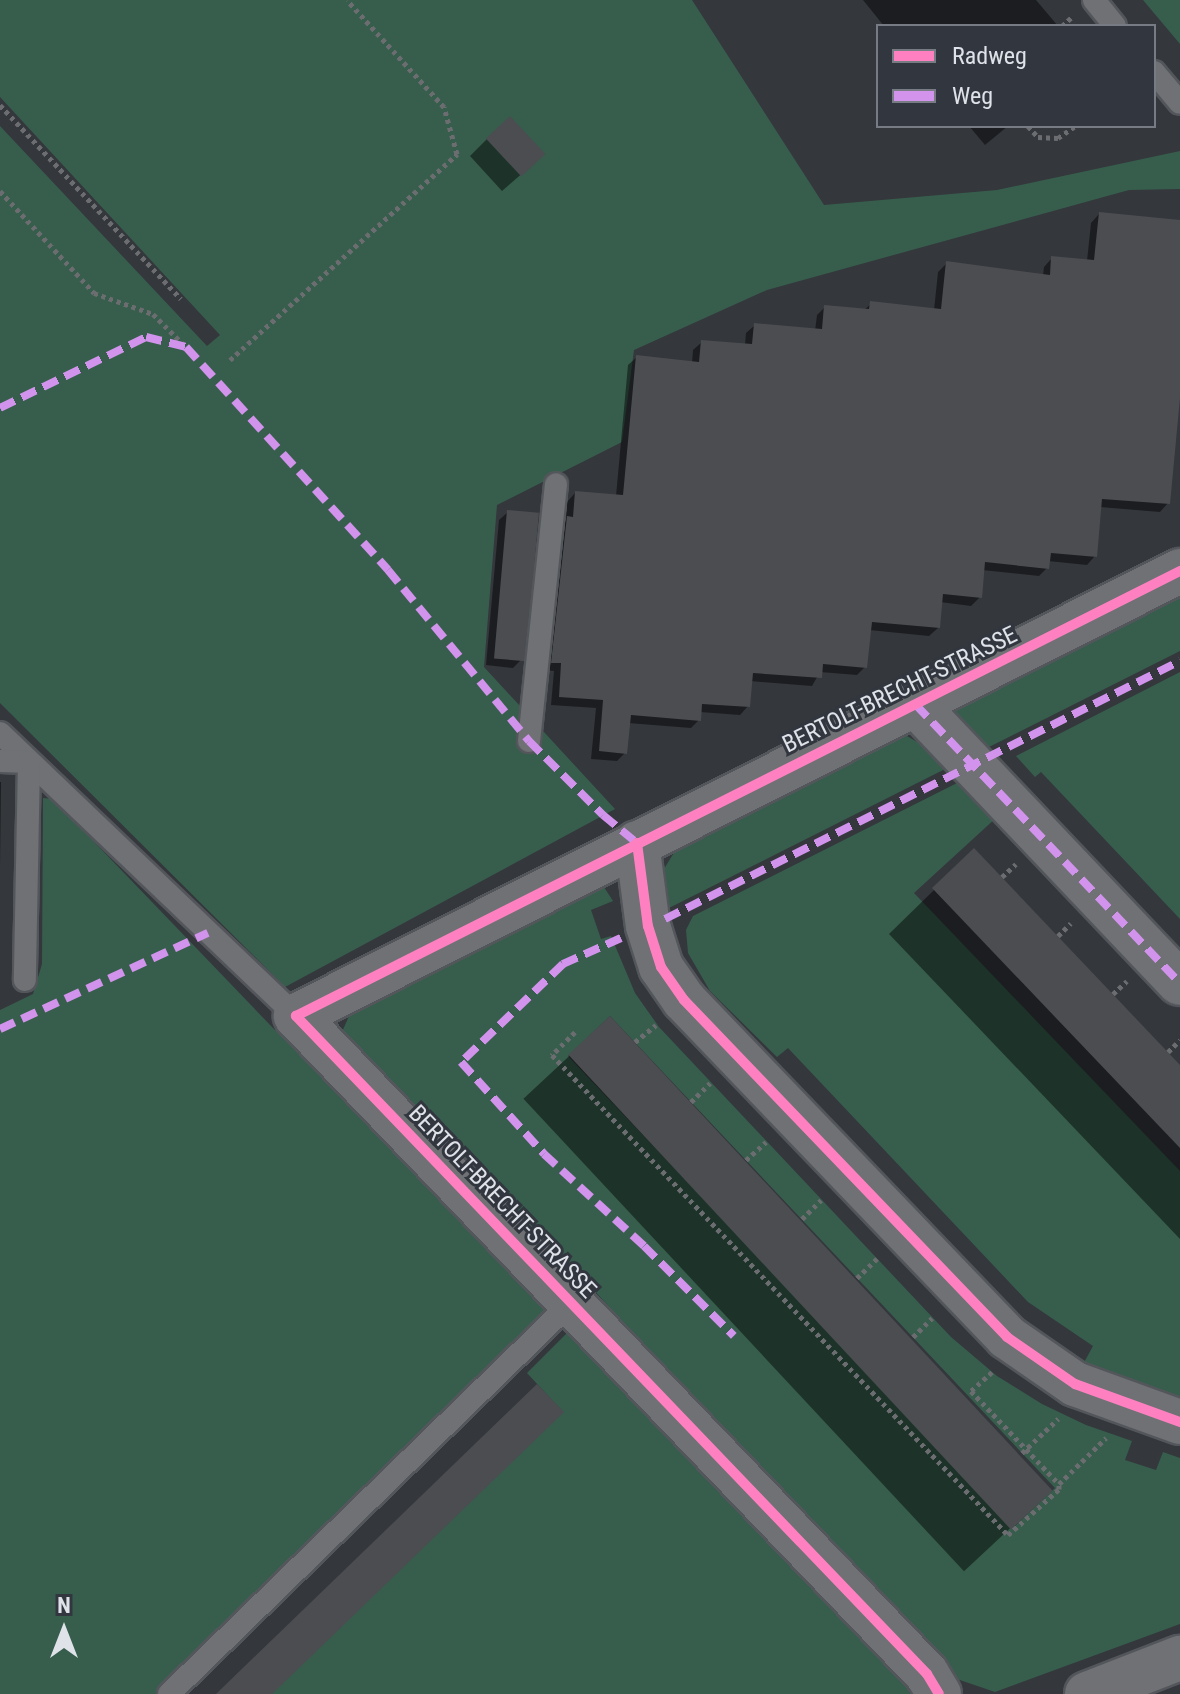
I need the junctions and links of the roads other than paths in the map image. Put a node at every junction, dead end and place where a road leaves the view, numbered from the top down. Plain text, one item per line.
1 (1094, 0) edge
2 (1113, 24) edge
3 (1156, 74) edge
4 (1180, 103) edge
5 (556, 484) dead end
6 (1180, 571) edge
7 (916, 705) junction
8 (0, 733) edge
9 (529, 741) dead end
10 (0, 761) edge
11 (29, 762) junction
12 (637, 843) junction
13 (25, 980) dead end
14 (1180, 983) edge
15 (296, 1016) junction
16 (571, 1303) junction
17 (1180, 1422) edge
18 (1180, 1658) edge
19 (169, 1694) edge
20 (939, 1694) edge
21 (1087, 1694) edge

1 - 2 lane
3 - 4 lane
5 - 9 lane
6 - 7 street, BERTOLT-BRECHT-STRASSE
7 - 12 street, BERTOLT-BRECHT-STRASSE
7 - 14 street, BERTOLT-BRECHT-STRASSE
8 - 11 lane
10 - 11 lane
11 - 13 lane
11 - 15 lane
12 - 15 street, BERTOLT-BRECHT-STRASSE
12 - 17 street
15 - 16 street, BERTOLT-BRECHT-STRASSE
16 - 19 lane
16 - 20 street, BERTOLT-BRECHT-STRASSE
18 - 21 street

